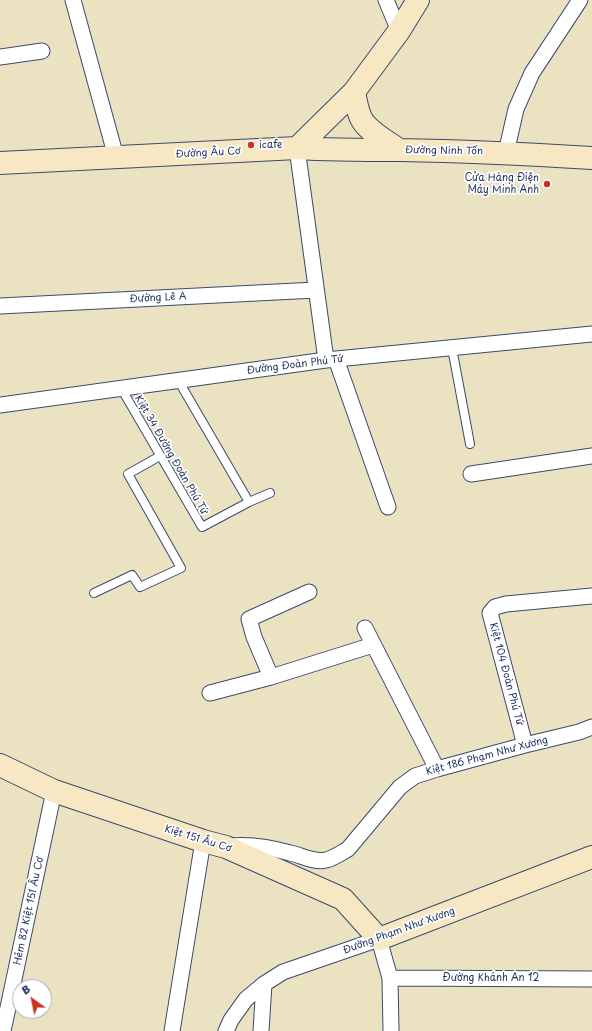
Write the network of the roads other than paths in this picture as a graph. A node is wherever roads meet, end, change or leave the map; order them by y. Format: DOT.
graph roads {
  1 [pos="73,0"];
  2 [pos="386,0"];
  3 [pos="418,0"];
  4 [pos="580,0"];
  5 [pos="399,31"];
  6 [pos="42,51"];
  7 [pos="0,57"];
  8 [pos="354,92"];
  9 [pos="296,148"];
  10 [pos="399,150"];
  11 [pos="506,153"];
  12 [pos="116,157"];
  13 [pos="592,158"];
  14 [pos="0,163"];
  15 [pos="316,290"];
  16 [pos="0,306"];
  17 [pos="592,334"];
  18 [pos="452,348"];
  19 [pos="331,360"];
  20 [pos="178,380"];
  21 [pos="121,388"];
  22 [pos="0,405"];
  23 [pos="470,444"];
  24 [pos="160,456"];
  25 [pos="592,456"];
  26 [pos="471,474"];
  27 [pos="270,493"];
  28 [pos="249,502"];
  29 [pos="388,507"];
  30 [pos="309,592"];
  31 [pos="94,593"];
  32 [pos="592,596"];
  33 [pos="365,628"];
  34 [pos="373,645"];
  35 [pos="272,677"];
  36 [pos="210,693"];
  37 [pos="592,727"];
  38 [pos="525,745"];
  39 [pos="0,765"];
  40 [pos="436,769"];
  41 [pos="54,791"];
  42 [pos="203,841"];
  43 [pos="226,847"];
  44 [pos="592,858"];
  45 [pos="379,939"];
  46 [pos="390,978"];
  47 [pos="592,979"];
  48 [pos="264,984"];
  49 [pos="3,1031"];
  50 [pos="172,1031"];
  51 [pos="226,1031"];
  52 [pos="261,1031"];
  53 [pos="391,1031"];
  1 -- 12 [label="street"];
  2 -- 5 [label="street"];
  3 -- 5 [label="street"];
  4 -- 11 [label="street"];
  5 -- 8 [label="street"];
  6 -- 7 [label="street"];
  8 -- 9 [label="street"];
  8 -- 10 [label="street"];
  9 -- 10 [label="street, Đường Ninh Tốn"];
  9 -- 12 [label="street, Đường Âu Cơ"];
  9 -- 15 [label="street"];
  10 -- 11 [label="street, Đường Ninh Tốn"];
  11 -- 13 [label="street, Đường Ninh Tốn"];
  12 -- 14 [label="street, Đường Âu Cơ"];
  15 -- 16 [label="street, Đường Lê A"];
  15 -- 19 [label="street"];
  17 -- 18 [label="street, Đường Đoàn Phú Tứ"];
  18 -- 19 [label="street, Đường Đoàn Phú Tứ"];
  18 -- 23 [label="lane"];
  19 -- 20 [label="street, Đường Đoàn Phú Tứ"];
  19 -- 29 [label="street"];
  20 -- 21 [label="street, Đường Đoàn Phú Tứ"];
  20 -- 28 [label="lane"];
  21 -- 22 [label="street, Đường Đoàn Phú Tứ"];
  21 -- 24 [label="lane, Kiệt 34 Đường Đoàn Phú Tứ"];
  24 -- 28 [label="lane, Kiệt 34 Đường Đoàn Phú Tứ"];
  24 -- 31 [label="lane"];
  25 -- 26 [label="street"];
  27 -- 28 [label="lane"];
  30 -- 35 [label="street"];
  32 -- 38 [label="street, Kiệt 104 Đoàn Phú Tứ"];
  33 -- 34 [label="street"];
  34 -- 35 [label="street"];
  34 -- 40 [label="street"];
  35 -- 36 [label="street"];
  37 -- 38 [label="street, Kiệt 186 Phạm Như Xương"];
  38 -- 40 [label="street, Kiệt 186 Phạm Như Xương"];
  39 -- 41 [label="street, Kiệt 151 Âu Cơ"];
  40 -- 43 [label="street, Kiệt 186 Phạm Như Xương"];
  41 -- 42 [label="street, Kiệt 151 Âu Cơ"];
  41 -- 49 [label="street, Hẻm 82 Kiệt 151 Âu Cơ"];
  42 -- 43 [label="street, Kiệt 151 Âu Cơ"];
  42 -- 50 [label="street"];
  43 -- 45 [label="street, Kiệt 151 Âu Cơ"];
  44 -- 45 [label="street, Đường Phạm Như Xương"];
  45 -- 46 [label="street"];
  45 -- 48 [label="street, Đường Phạm Như Xương"];
  46 -- 47 [label="street, Đường Khánh An 12"];
  46 -- 53 [label="street"];
  48 -- 51 [label="street, Đường Phạm Như Xương"];
  48 -- 52 [label="street"];
}
